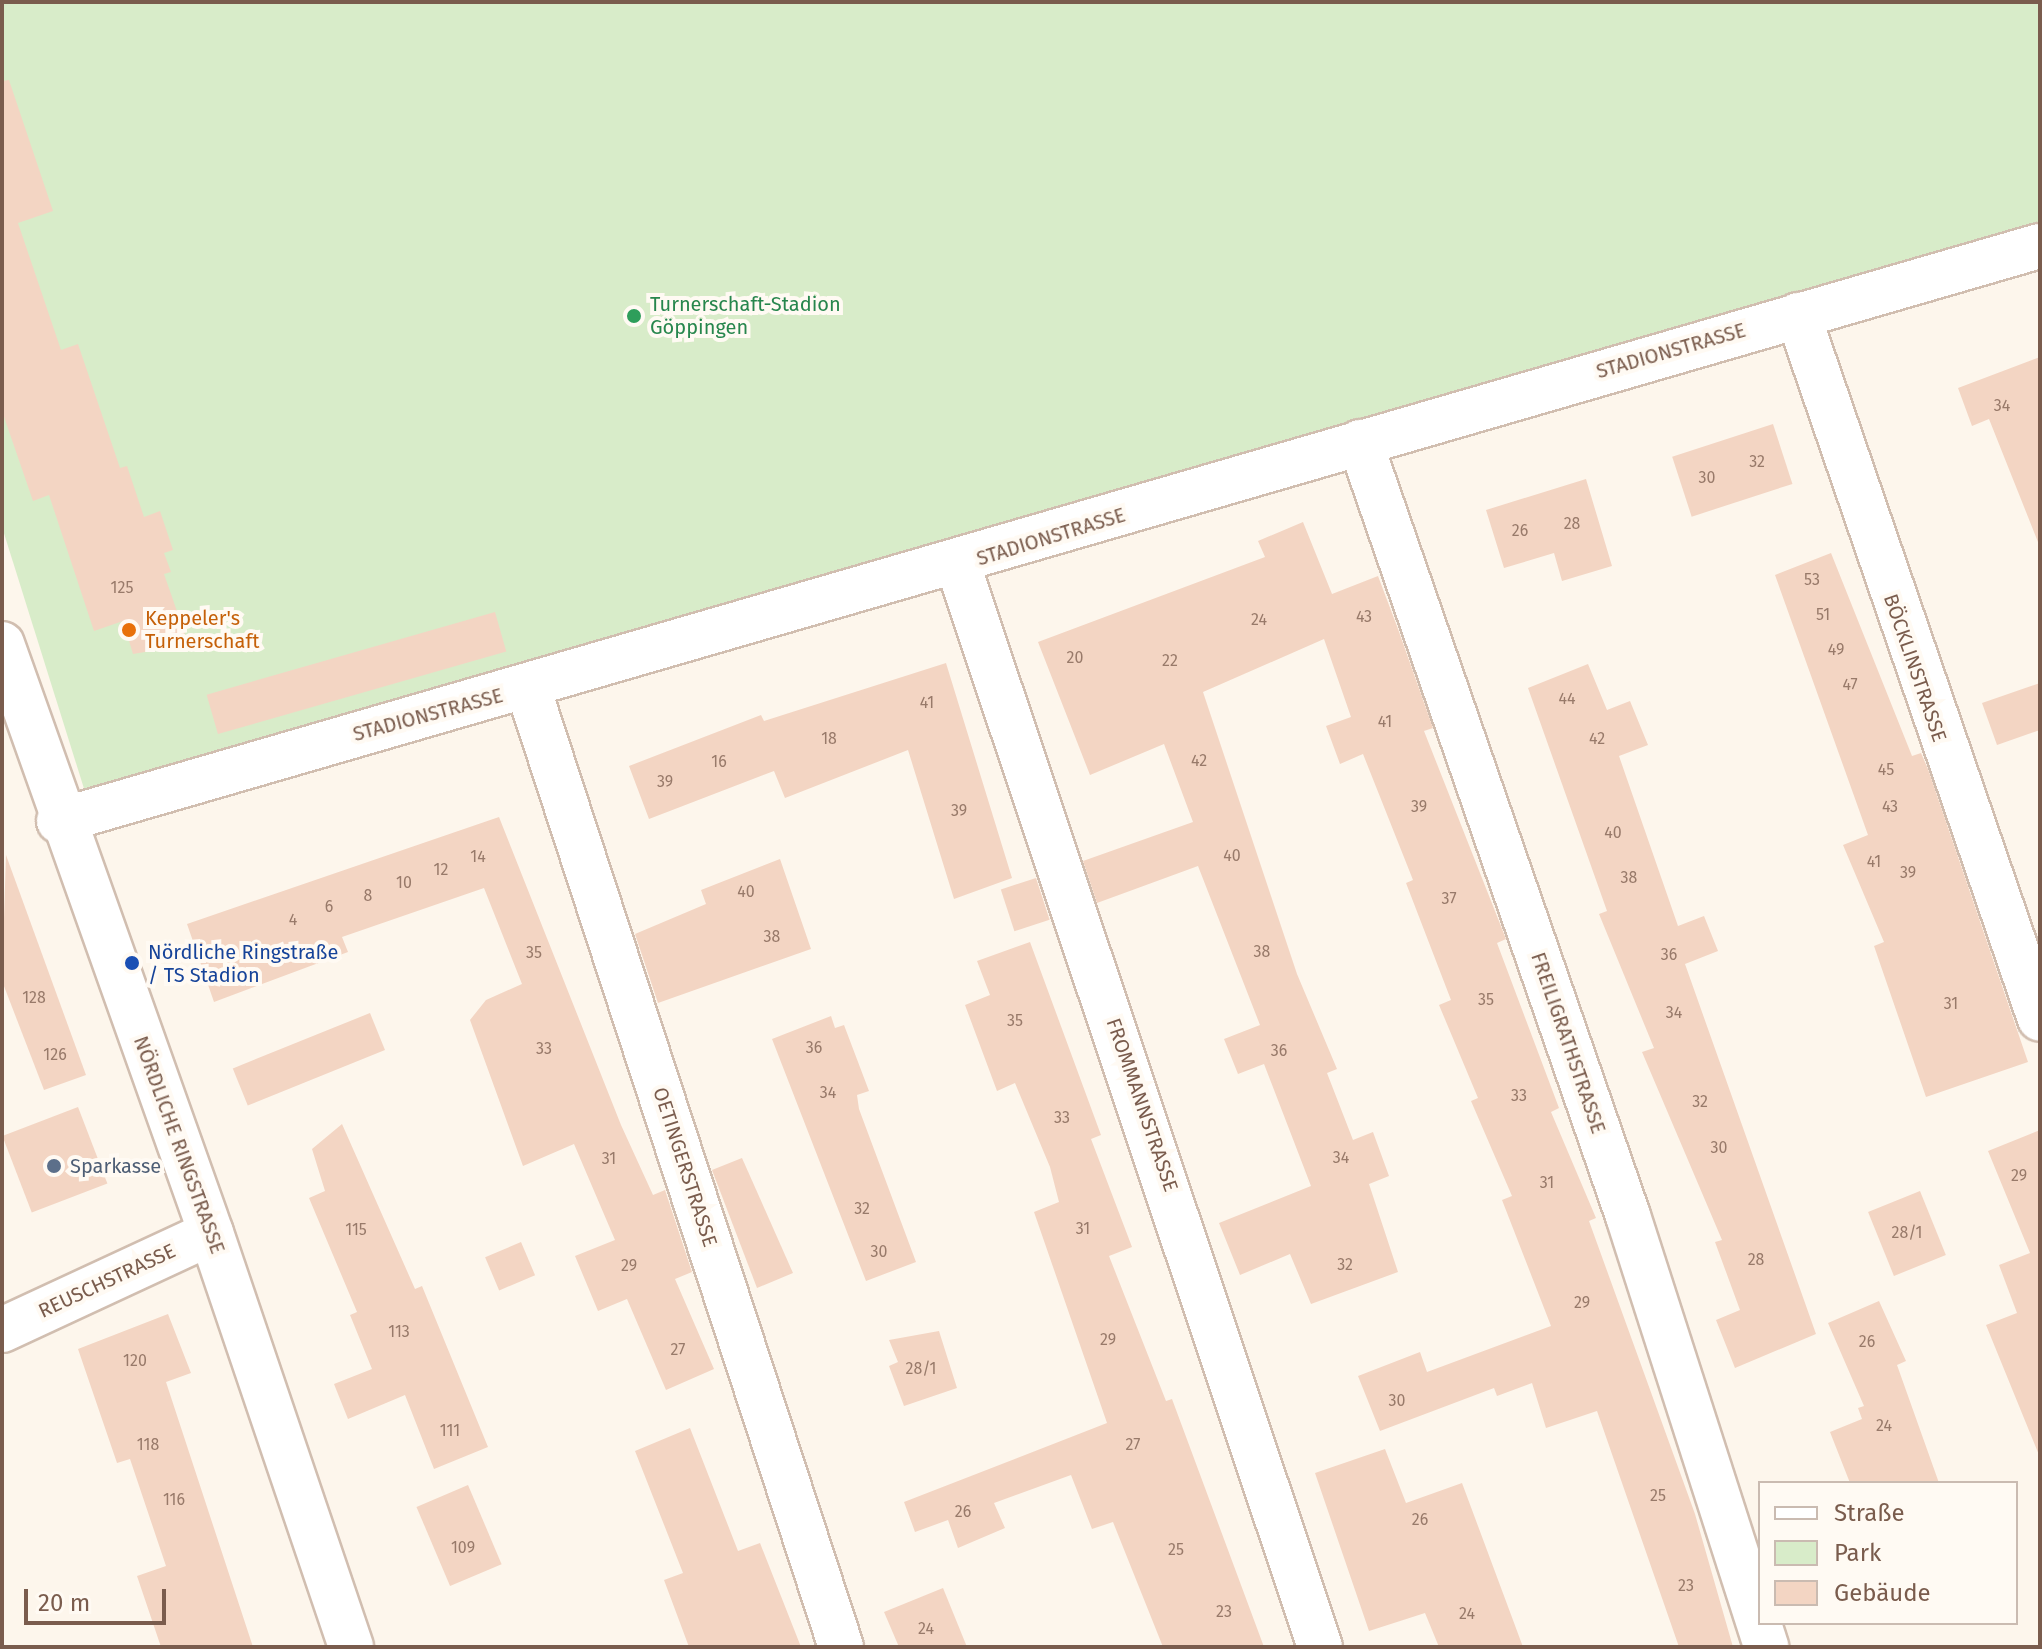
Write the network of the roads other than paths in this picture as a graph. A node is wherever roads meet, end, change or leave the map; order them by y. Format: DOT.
graph roads {
  1 [pos="2040,246"];
  2 [pos="1798,315"];
  3 [pos="1360,442"];
  4 [pos="958,565"];
  5 [pos="4,657"];
  6 [pos="528,688"];
  7 [pos="59,821"];
  8 [pos="2040,1019"];
  9 [pos="211,1233"];
  10 [pos="2,1330"];
  11 [pos="1758,1622"];
  12 [pos="1759,1625"];
  13 [pos="351,1647"];
  14 [pos="841,1647"];
  15 [pos="1320,1647"];
  16 [pos="1766,1647"];
  1 -- 2 [label="street, STADIONSTRASSE"];
  2 -- 3 [label="street, STADIONSTRASSE"];
  2 -- 8 [label="street, BÖCKLINSTRASSE"];
  3 -- 4 [label="street, STADIONSTRASSE"];
  3 -- 11 [label="street, FREILIGRATHSTRASSE"];
  4 -- 6 [label="street, STADIONSTRASSE"];
  4 -- 15 [label="street, FROMMANNSTRASSE"];
  5 -- 7 [label="street, NÖRDLICHE RINGSTRASSE"];
  6 -- 7 [label="street, STADIONSTRASSE"];
  6 -- 14 [label="street, OETINGERSTRASSE"];
  7 -- 9 [label="street, NÖRDLICHE RINGSTRASSE"];
  9 -- 10 [label="street, REUSCHSTRASSE"];
  9 -- 13 [label="street, NÖRDLICHE RINGSTRASSE"];
  12 -- 16 [label="street, FREILIGRATHSTRASSE"];
}
